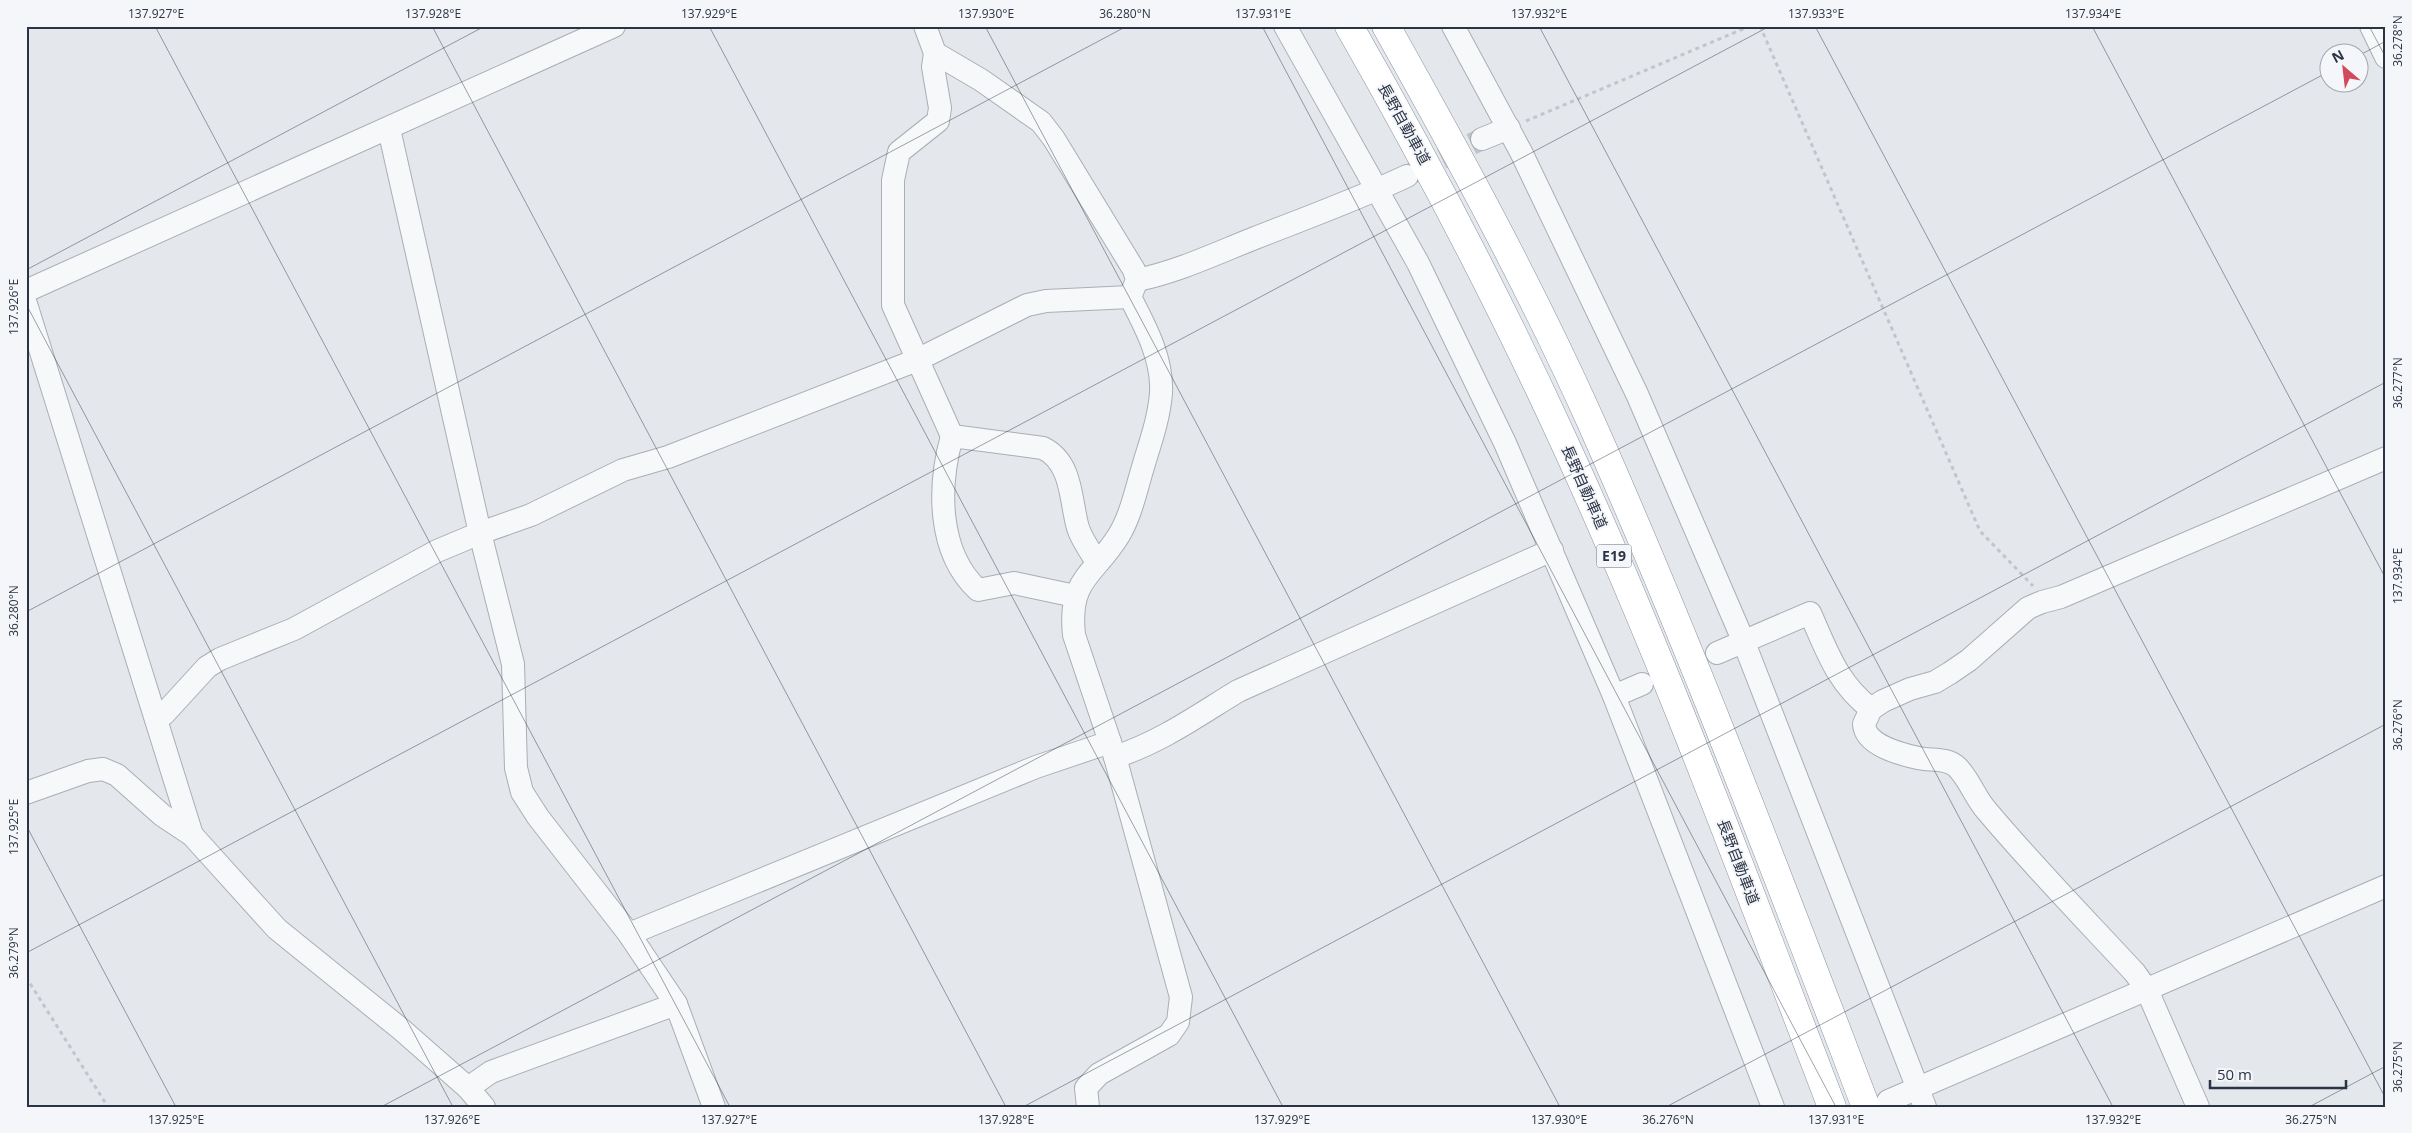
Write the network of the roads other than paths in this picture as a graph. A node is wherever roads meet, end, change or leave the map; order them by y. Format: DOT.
graph roads {
  1 [pos="614,26"];
  2 [pos="925,26"];
  3 [pos="1285,26"];
  4 [pos="1349,26"];
  5 [pos="1386,26"];
  6 [pos="1453,26"];
  7 [pos="2371,26"];
  8 [pos="936,53"];
  9 [pos="2386,57"];
  10 [pos="389,128"];
  11 [pos="1509,128"];
  12 [pos="1482,139"];
  13 [pos="1407,176"];
  14 [pos="1378,189"];
  15 [pos="1133,288"];
  16 [pos="26,292"];
  17 [pos="26,304"];
  18 [pos="917,360"];
  19 [pos="952,436"];
  20 [pos="2386,458"];
  21 [pos="480,533"];
  22 [pos="1552,550"];
  23 [pos="1097,562"];
  24 [pos="1075,596"];
  25 [pos="1743,640"];
  26 [pos="1716,653"];
  27 [pos="1642,684"];
  28 [pos="1614,696"];
  29 [pos="1871,709"];
  30 [pos="156,719"];
  31 [pos="1113,749"];
  32 [pos="26,793"];
  33 [pos="192,836"];
  34 [pos="2386,886"];
  35 [pos="629,934"];
  36 [pos="2147,990"];
  37 [pos="676,1004"];
  38 [pos="468,1088"];
  39 [pos="1922,1097"];
  40 [pos="1877,1104"];
  41 [pos="484,1107"];
  42 [pos="714,1107"];
  43 [pos="1088,1107"];
  44 [pos="1773,1107"];
  45 [pos="1832,1107"];
  46 [pos="2198,1107"];
  1 -- 10 [label="street"];
  2 -- 8 [label="street"];
  3 -- 14 [label="street"];
  4 -- 45 [label="highway, 長野自動車道 / E19"];
  5 -- 40 [label="highway, E19"];
  6 -- 11 [label="street"];
  7 -- 9 [label="street"];
  8 -- 15 [label="street"];
  8 -- 18 [label="street"];
  10 -- 16 [label="street"];
  10 -- 21 [label="street"];
  11 -- 12 [label="street"];
  11 -- 25 [label="street"];
  13 -- 14 [label="street"];
  14 -- 15 [label="street"];
  14 -- 22 [label="street"];
  15 -- 18 [label="street"];
  15 -- 23 [label="street"];
  17 -- 30 [label="street"];
  18 -- 19 [label="street"];
  18 -- 21 [label="street"];
  19 -- 23 [label="street"];
  19 -- 24 [label="street"];
  20 -- 29 [label="street"];
  21 -- 30 [label="street"];
  21 -- 35 [label="street"];
  22 -- 28 [label="street"];
  22 -- 31 [label="street"];
  23 -- 24 [label="street"];
  24 -- 31 [label="street"];
  25 -- 26 [label="street"];
  25 -- 29 [label="street"];
  25 -- 39 [label="street"];
  27 -- 28 [label="street"];
  28 -- 44 [label="street"];
  29 -- 36 [label="street"];
  30 -- 33 [label="street"];
  31 -- 35 [label="street"];
  31 -- 43 [label="street"];
  32 -- 33 [label="street"];
  33 -- 38 [label="street"];
  34 -- 36 [label="street"];
  35 -- 37 [label="street"];
  36 -- 39 [label="street"];
  36 -- 46 [label="street"];
  37 -- 38 [label="street"];
  37 -- 42 [label="street"];
  38 -- 41 [label="street"];
  39 -- 40 [label="street"];
}
